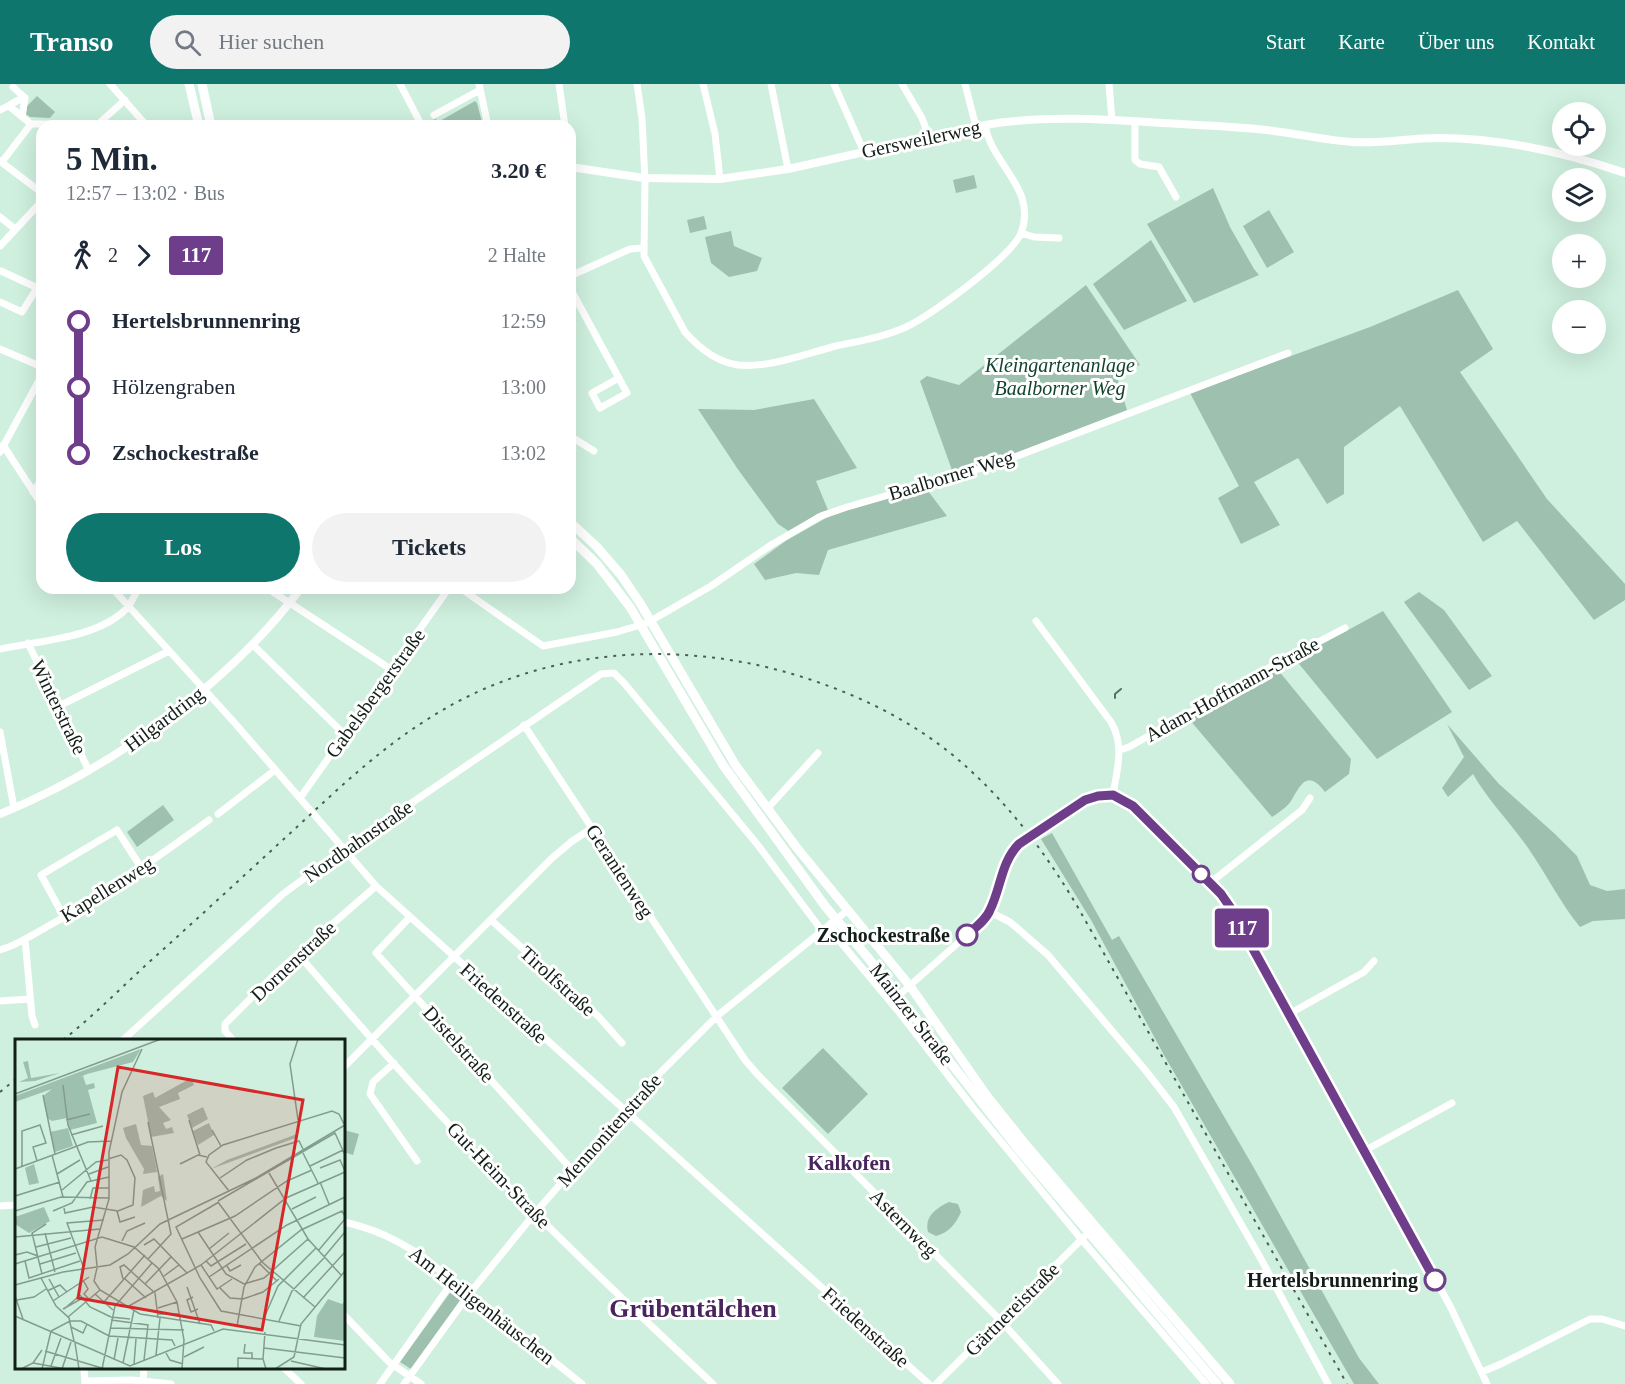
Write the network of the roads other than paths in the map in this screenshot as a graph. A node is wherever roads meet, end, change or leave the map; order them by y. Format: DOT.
graph roads {
  1 [pos="110,84"];
  2 [pos="189,84"];
  3 [pos="202,84"];
  4 [pos="400,84"];
  5 [pos="559,84"];
  6 [pos="637,84"];
  7 [pos="703,84"];
  8 [pos="771,84"];
  9 [pos="834,84"];
  10 [pos="902,84"];
  11 [pos="965,84"];
  12 [pos="1109,84"];
  13 [pos="13,87"];
  14 [pos="479,87"];
  15 [pos="25,98"];
  16 [pos="125,100"];
  17 [pos="9,106"];
  18 [pos="0,110"];
  19 [pos="434,115"];
  20 [pos="22,117"];
  21 [pos="103,120"];
  22 [pos="142,120"];
  23 [pos="198,120"];
  24 [pos="210,120"];
  25 [pos="419,120"];
  26 [pos="487,120"];
  27 [pos="564,120"];
  28 [pos="1112,120"];
  29 [pos="1136,122"];
  30 [pos="31,124"];
  31 [pos="36,124"];
  32 [pos="980,126"];
  33 [pos="929,137"];
  34 [pos="864,152"];
  35 [pos="1,162"];
  36 [pos="576,168"];
  37 [pos="788,169"];
  38 [pos="1625,173"];
  39 [pos="644,178"];
  40 [pos="720,179"];
  41 [pos="36,188"];
  42 [pos="1176,197"];
  43 [pos="36,207"];
  44 [pos="0,217"];
  45 [pos="15,229"];
  46 [pos="1021,233"];
  47 [pos="1059,238"];
  48 [pos="0,246"];
  49 [pos="643,248"];
  50 [pos="1,272"];
  51 [pos="576,273"];
  52 [pos="36,287"];
  53 [pos="36,294"];
  54 [pos="576,299"];
  55 [pos="0,302"];
  56 [pos="0,349"];
  57 [pos="1288,353"];
  58 [pos="36,364"];
  59 [pos="619,378"];
  60 [pos="36,386"];
  61 [pos="576,440"];
  62 [pos="2,449"];
  63 [pos="594,451"];
  64 [pos="36,488"];
  65 [pos="33,492"];
  66 [pos="36,496"];
  67 [pos="576,528"];
  68 [pos="576,544"];
  69 [pos="117,594"];
  70 [pos="135,594"];
  71 [pos="277,594"];
  72 [pos="296,594"];
  73 [pos="445,594"];
  74 [pos="469,594"];
  75 [pos="290,602"];
  76 [pos="128,606"];
  77 [pos="1036,621"];
  78 [pos="1344,628"];
  79 [pos="28,644"];
  80 [pos="253,645"];
  81 [pos="0,649"];
  82 [pos="169,651"];
  83 [pos="392,670"];
  84 [pos="204,690"];
  85 [pos="59,706"];
  86 [pos="524,725"];
  87 [pos="0,732"];
  88 [pos="345,735"];
  89 [pos="1120,750"];
  90 [pos="818,753"];
  91 [pos="275,770"];
  92 [pos="89,771"];
  93 [pos="1113,795"];
  94 [pos="300,798"];
  95 [pos="1310,798"];
  96 [pos="14,808"];
  97 [pos="767,809"];
  98 [pos="0,814"];
  99 [pos="218,814"];
  100 [pos="209,820"];
  101 [pos="592,828"];
  102 [pos="344,849"];
  103 [pos="142,869"];
  104 [pos="1210,883"];
  105 [pos="376,886"];
  106 [pos="848,910"];
  107 [pos="990,912"];
  108 [pos="64,917"];
  109 [pos="409,918"];
  110 [pos="491,920"];
  111 [pos="833,922"];
  112 [pos="821,931"];
  113 [pos="25,939"];
  114 [pos="0,950"];
  115 [pos="298,954"];
  116 [pos="453,957"];
  117 [pos="1374,961"];
  118 [pos="910,987"];
  119 [pos="415,995"];
  120 [pos="898,996"];
  121 [pos="30,999"];
  122 [pos="0,1001"];
  123 [pos="1289,1014"];
  124 [pos="717,1016"];
  125 [pos="35,1025"];
  126 [pos="125,1039"];
  127 [pos="231,1039"];
  128 [pos="371,1039"];
  129 [pos="622,1043"];
  130 [pos="394,1063"];
  131 [pos="345,1066"];
  132 [pos="1452,1103"];
  133 [pos="625,1111"];
  134 [pos="1364,1151"];
  135 [pos="417,1161"];
  136 [pos="573,1171"];
  137 [pos="15,1205"];
  138 [pos="0,1206"];
  139 [pos="535,1213"];
  140 [pos="345,1222"];
  141 [pos="1085,1237"];
  142 [pos="453,1281"];
  143 [pos="469,1294"];
  144 [pos="345,1316"];
  145 [pos="1000,1320"];
  146 [pos="1625,1326"];
  147 [pos="393,1365"];
  148 [pos="144,1369"];
  149 [pos="285,1369"];
  150 [pos="1482,1372"];
  151 [pos="409,1376"];
  152 [pos="143,1381"];
  153 [pos="85,1382"];
  154 [pos="171,1384"];
  155 [pos="301,1384"];
  156 [pos="380,1384"];
  157 [pos="404,1384"];
  158 [pos="421,1384"];
  159 [pos="582,1384"];
  160 [pos="713,1384"];
  161 [pos="929,1384"];
  162 [pos="936,1384"];
  163 [pos="1058,1384"];
  164 [pos="1206,1384"];
  165 [pos="1217,1384"];
  166 [pos="1230,1384"];
  167 [pos="1328,1384"];
  168 [pos="1487,1384"];
  1 -- 16 [label="street"];
  2 -- 23 [label="main road"];
  3 -- 24 [label="main road"];
  4 -- 25 [label="street"];
  5 -- 27 [label="street"];
  6 -- 39 [label="street"];
  7 -- 40 [label="street"];
  8 -- 37 [label="street"];
  9 -- 34 [label="street"];
  10 -- 33 [label="street"];
  11 -- 32 [label="street"];
  12 -- 28 [label="street"];
  13 -- 15 [label="street"];
  14 -- 19 [label="street"];
  14 -- 26 [label="street"];
  15 -- 17 [label="street"];
  15 -- 20 [label="street"];
  16 -- 21 [label="street"];
  16 -- 22 [label="street"];
  17 -- 18 [label="street"];
  17 -- 20 [label="street"];
  20 -- 30 [label="street"];
  28 -- 29 [label="street, Gersweilerweg"];
  28 -- 32 [label="street, Gersweilerweg"];
  29 -- 38 [label="street, Gersweilerweg"];
  29 -- 42 [label="street"];
  30 -- 31 [label="street"];
  30 -- 35 [label="street"];
  32 -- 33 [label="street, Gersweilerweg"];
  32 -- 46 [label="street"];
  33 -- 34 [label="street, Gersweilerweg"];
  34 -- 37 [label="street, Gersweilerweg"];
  35 -- 41 [label="street"];
  36 -- 39 [label="street, Gersweilerweg"];
  37 -- 40 [label="street, Gersweilerweg"];
  39 -- 40 [label="street, Gersweilerweg"];
  39 -- 49 [label="street"];
  43 -- 45 [label="street"];
  44 -- 45 [label="street"];
  45 -- 48 [label="street"];
  46 -- 47 [label="street"];
  46 -- 49 [label="street"];
  49 -- 51 [label="street"];
  50 -- 52 [label="street"];
  53 -- 55 [label="street"];
  54 -- 59 [label="street"];
  56 -- 58 [label="street"];
  57 -- 74 [label="street, Baalborner Weg"];
  59 -- 59 [label="street"];
  60 -- 62 [label="street"];
  61 -- 63 [label="street"];
  62 -- 65 [label="street"];
  64 -- 65 [label="street"];
  65 -- 66 [label="street"];
  67 -- 97 [label="main road, Mainzer Straße"];
  68 -- 111 [label="main road, Mainzer Straße"];
  69 -- 76 [label="street, Friedenstraße"];
  70 -- 76 [label="street"];
  71 -- 75 [label="street"];
  72 -- 75 [label="street, Hilgardring"];
  73 -- 83 [label="street, Gabelsbergerstraße"];
  75 -- 80 [label="street, Hilgardring"];
  75 -- 83 [label="street"];
  76 -- 79 [label="street"];
  76 -- 82 [label="street, Friedenstraße"];
  77 -- 89 [label="street, Adam-Hoffmann-Straße"];
  78 -- 89 [label="street, Adam-Hoffmann-Straße"];
  79 -- 81 [label="street"];
  79 -- 85 [label="street, Winterstraße"];
  80 -- 84 [label="street, Hilgardring"];
  80 -- 88 [label="street"];
  82 -- 84 [label="street, Friedenstraße"];
  82 -- 85 [label="street"];
  83 -- 88 [label="street, Gabelsbergerstraße"];
  84 -- 91 [label="street, Friedenstraße"];
  84 -- 92 [label="street, Hilgardring"];
  85 -- 92 [label="street, Winterstraße"];
  86 -- 101 [label="street, Geranienweg"];
  86 -- 102 [label="street, Nordbahnstraße"];
  86 -- 112 [label="street, Nordbahnstraße"];
  87 -- 96 [label="street"];
  88 -- 94 [label="street, Gabelsbergerstraße"];
  89 -- 93 [label="street, Adam-Hoffmann-Straße"];
  90 -- 97 [label="street"];
  91 -- 94 [label="street, Friedenstraße"];
  91 -- 99 [label="street"];
  92 -- 96 [label="street, Hilgardring"];
  93 -- 104 [label="street"];
  93 -- 107 [label="street"];
  94 -- 102 [label="street, Friedenstraße"];
  95 -- 104 [label="street"];
  96 -- 98 [label="street, Hilgardring"];
  97 -- 106 [label="main road, Mainzer Straße"];
  100 -- 103 [label="street, Kapellenweg"];
  101 -- 110 [label="street"];
  101 -- 124 [label="street, Geranienweg"];
  102 -- 105 [label="street, Friedenstraße"];
  102 -- 126 [label="street, Nordbahnstraße"];
  103 -- 108 [label="street, Kapellenweg"];
  103 -- 108 [label="street"];
  104 -- 123 [label="street"];
  105 -- 109 [label="street, Friedenstraße"];
  105 -- 115 [label="street, Dornenstraße"];
  106 -- 111 [label="street, Mennonitenstraße"];
  106 -- 118 [label="main road, Mainzer Straße"];
  107 -- 118 [label="street"];
  107 -- 167 [label="street"];
  108 -- 113 [label="street, Kapellenweg"];
  109 -- 116 [label="street, Friedenstraße"];
  109 -- 119 [label="street, Distelstraße"];
  110 -- 116 [label="street"];
  110 -- 129 [label="street, Tirolfstraße"];
  111 -- 112 [label="street, Mennonitenstraße"];
  111 -- 120 [label="main road, Mainzer Straße"];
  111 -- 141 [label="street, Mainzer Straße"];
  112 -- 124 [label="street, Mennonitenstraße"];
  113 -- 114 [label="street, Kapellenweg"];
  113 -- 121 [label="street"];
  115 -- 127 [label="street, Dornenstraße"];
  115 -- 128 [label="street, Gut-Heim-Straße"];
  116 -- 119 [label="street"];
  116 -- 133 [label="street, Friedenstraße"];
  117 -- 123 [label="street"];
  118 -- 120 [label="street"];
  118 -- 166 [label="main road, Mainzer Straße"];
  119 -- 128 [label="street"];
  119 -- 136 [label="street, Distelstraße"];
  120 -- 141 [label="main road, Mainzer Straße"];
  121 -- 122 [label="street"];
  121 -- 125 [label="street"];
  123 -- 134 [label="street"];
  124 -- 133 [label="street, Mennonitenstraße"];
  124 -- 145 [label="street, Asternweg"];
  128 -- 130 [label="street, Gut-Heim-Straße"];
  128 -- 131 [label="street"];
  130 -- 135 [label="street"];
  130 -- 139 [label="street, Gut-Heim-Straße"];
  132 -- 134 [label="street"];
  133 -- 136 [label="street, Mennonitenstraße"];
  133 -- 161 [label="street, Friedenstraße"];
  134 -- 150 [label="street"];
  136 -- 139 [label="street, Mennonitenstraße"];
  137 -- 138 [label="street"];
  139 -- 143 [label="street, Mennonitenstraße"];
  139 -- 160 [label="street, Gut-Heim-Straße"];
  140 -- 142 [label="street, Am Heiligenhäuschen"];
  141 -- 145 [label="street, Gärtnereistraße"];
  141 -- 164 [label="street, Mainzer Straße"];
  141 -- 165 [label="main road, Mainzer Straße"];
  142 -- 143 [label="street, Am Heiligenhäuschen"];
  142 -- 147 [label="street"];
  143 -- 151 [label="street, Mennonitenstraße"];
  143 -- 159 [label="street, Am Heiligenhäuschen"];
  144 -- 147 [label="street"];
  145 -- 162 [label="street, Gärtnereistraße"];
  145 -- 163 [label="street, Asternweg"];
  146 -- 150 [label="street"];
  147 -- 151 [label="street"];
  147 -- 156 [label="street"];
  148 -- 152 [label="street"];
  149 -- 155 [label="street"];
  150 -- 168 [label="street"];
  151 -- 157 [label="street, Mennonitenstraße"];
  151 -- 158 [label="street"];
  152 -- 153 [label="street"];
  152 -- 154 [label="street"];
}
